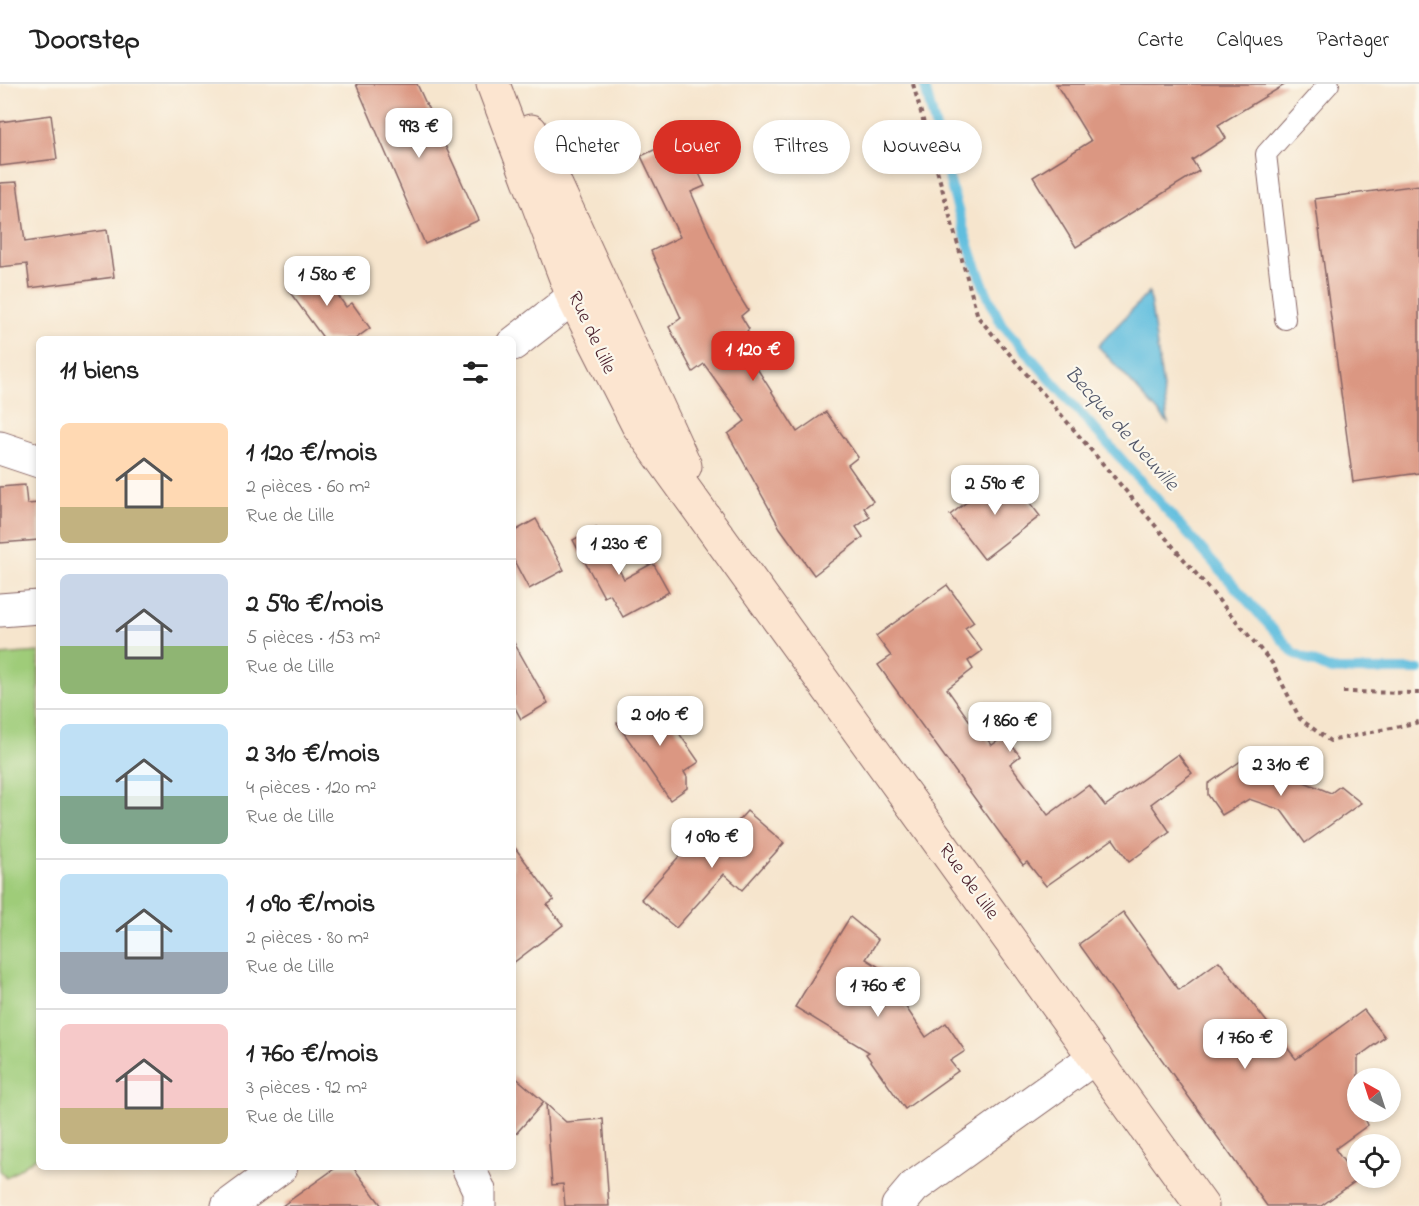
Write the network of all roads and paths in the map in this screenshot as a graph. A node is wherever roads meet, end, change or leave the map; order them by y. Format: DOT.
graph roads {
  1 [pos="493,84"];
  2 [pos="509,84"];
  3 [pos="913,84"];
  4 [pos="1329,84"];
  5 [pos="586,288"];
  6 [pos="1285,319"];
  7 [pos="516,342"];
  8 [pos="0,448"];
  9 [pos="36,459"];
  10 [pos="36,607"];
  11 [pos="0,610"];
  12 [pos="1343,692"];
  13 [pos="1419,693"];
  14 [pos="1419,722"];
  15 [pos="1095,1057"];
  16 [pos="277,1170"];
  17 [pos="469,1170"];
  18 [pos="228,1206"];
  19 [pos="479,1206"];
  20 [pos="898,1206"];
  21 [pos="1202,1206"];
  1 -- 5 [label="main road, Rue de Lille"];
  2 -- 5 [label="main road, Rue de Lille"];
  3 -- 14 [label="path"];
  4 -- 6 [label="lane"];
  5 -- 7 [label="street"];
  5 -- 15 [label="main road, Rue de Lille"];
  8 -- 9 [label="street"];
  10 -- 11 [label="street"];
  12 -- 13 [label="path"];
  15 -- 20 [label="street"];
  15 -- 21 [label="main road, Rue de Lille"];
  16 -- 18 [label="street"];
  17 -- 19 [label="street"];
}
